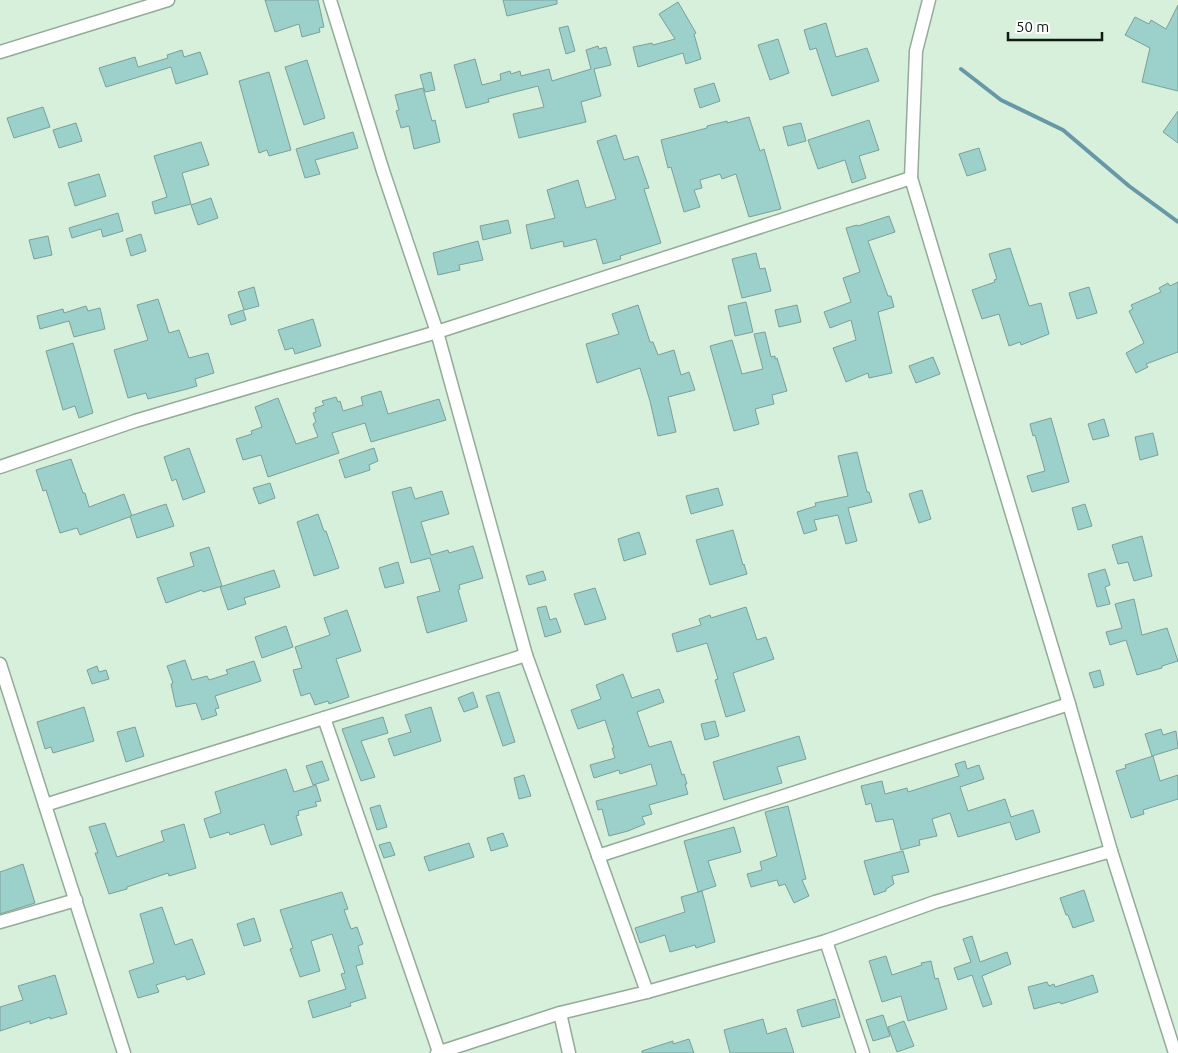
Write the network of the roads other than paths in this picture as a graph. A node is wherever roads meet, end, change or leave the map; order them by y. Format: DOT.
graph roads {
  1 [pos="168,0"];
  2 [pos="330,0"];
  3 [pos="929,0"];
  4 [pos="0,52"];
  5 [pos="911,178"];
  6 [pos="437,332"];
  7 [pos="0,467"];
  8 [pos="526,654"];
  9 [pos="0,664"];
  10 [pos="1069,704"];
  11 [pos="324,718"];
  12 [pos="45,804"];
  13 [pos="1111,852"];
  14 [pos="598,856"];
  15 [pos="76,900"];
  16 [pos="0,922"];
  17 [pos="826,941"];
  18 [pos="647,992"];
  19 [pos="560,1013"];
  20 [pos="124,1053"];
  21 [pos="438,1053"];
  22 [pos="569,1053"];
  23 [pos="863,1053"];
  24 [pos="1175,1053"];
  1 -- 4 [label="street"];
  2 -- 6 [label="street"];
  3 -- 5 [label="street"];
  5 -- 6 [label="street"];
  5 -- 10 [label="street"];
  6 -- 7 [label="street"];
  6 -- 8 [label="street"];
  8 -- 11 [label="street"];
  8 -- 14 [label="street"];
  9 -- 12 [label="street"];
  10 -- 13 [label="street"];
  10 -- 14 [label="street"];
  11 -- 12 [label="street"];
  11 -- 21 [label="street"];
  12 -- 15 [label="street"];
  13 -- 17 [label="street"];
  13 -- 24 [label="street"];
  14 -- 18 [label="street"];
  15 -- 16 [label="street"];
  15 -- 20 [label="street"];
  17 -- 18 [label="street"];
  17 -- 23 [label="street"];
  18 -- 19 [label="street"];
  19 -- 21 [label="street"];
  19 -- 22 [label="street"];
}
